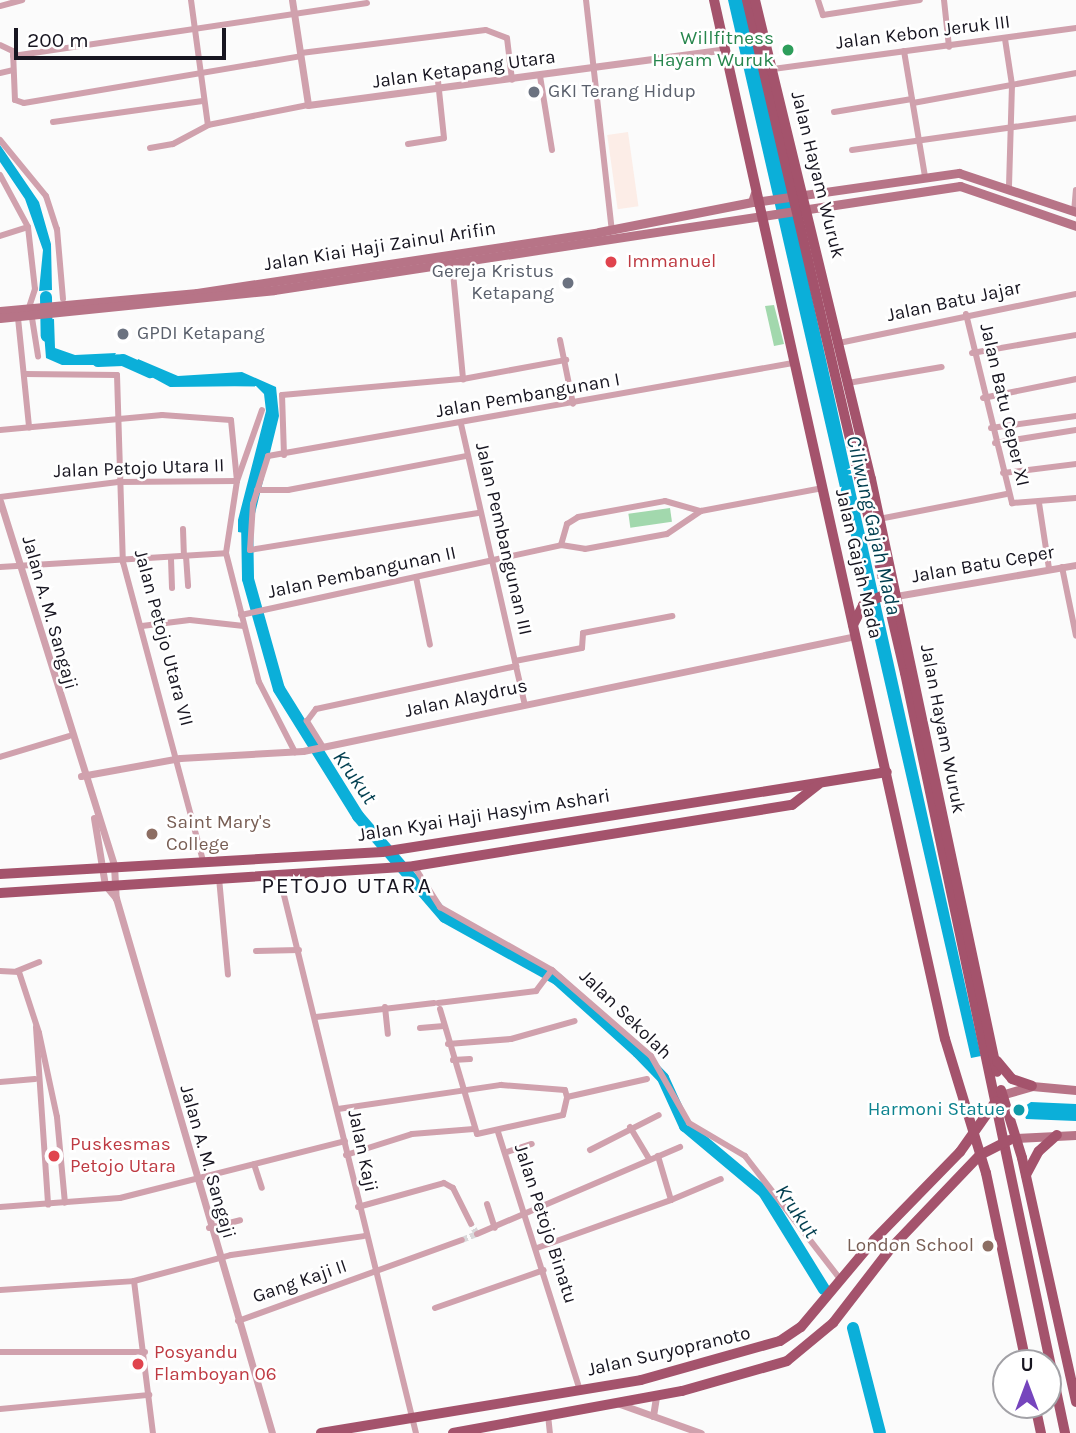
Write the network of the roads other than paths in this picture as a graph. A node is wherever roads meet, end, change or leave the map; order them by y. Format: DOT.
graph roads {
  1 [pos="22,0"];
  2 [pos="191,0"];
  3 [pos="292,0"];
  4 [pos="586,0"];
  5 [pos="713,0"];
  6 [pos="747,0"];
  7 [pos="755,0"];
  8 [pos="818,0"];
  9 [pos="920,0"];
  10 [pos="944,0"];
  11 [pos="367,3"];
  12 [pos="0,6"];
  13 [pos="294,16"];
  14 [pos="1076,28"];
  15 [pos="194,30"];
  16 [pos="1005,39"];
  17 [pos="0,45"];
  18 [pos="949,47"];
  19 [pos="725,49"];
  20 [pos="904,51"];
  21 [pos="301,54"];
  22 [pos="13,56"];
  23 [pos="593,67"];
  24 [pos="773,69"];
  25 [pos="13,70"];
  26 [pos="437,71"];
  27 [pos="0,73"];
  28 [pos="1076,73"];
  29 [pos="200,76"];
  30 [pos="540,76"];
  31 [pos="512,80"];
  32 [pos="1012,85"];
  33 [pos="439,91"];
  34 [pos="203,100"];
  35 [pos="913,101"];
  36 [pos="308,105"];
  37 [pos="834,113"];
  38 [pos="1076,118"];
  39 [pos="52,121"];
  40 [pos="208,125"];
  41 [pos="1012,129"];
  42 [pos="0,140"];
  43 [pos="920,142"];
  44 [pos="408,144"];
  45 [pos="150,148"];
  46 [pos="552,150"];
  47 [pos="852,150"];
  48 [pos="0,176"];
  49 [pos="925,177"];
  50 [pos="900,180"];
  51 [pos="1009,187"];
  52 [pos="1076,190"];
  53 [pos="902,193"];
  54 [pos="796,194"];
  55 [pos="755,199"];
  56 [pos="799,207"];
  57 [pos="1072,211"];
  58 [pos="760,214"];
  59 [pos="709,217"];
  60 [pos="1063,221"];
  61 [pos="1076,226"];
  62 [pos="28,227"];
  63 [pos="612,230"];
  64 [pos="0,236"];
  65 [pos="511,249"];
  66 [pos="452,262"];
  67 [pos="363,272"];
  68 [pos="1076,294"];
  69 [pos="62,308"];
  70 [pos="0,312"];
  71 [pos="33,314"];
  72 [pos="966,314"];
  73 [pos="0,318"];
  74 [pos="18,318"];
  75 [pos="1076,335"];
  76 [pos="560,340"];
  77 [pos="839,343"];
  78 [pos="972,353"];
  79 [pos="38,357"];
  80 [pos="566,360"];
  81 [pos="793,363"];
  82 [pos="942,367"];
  83 [pos="24,374"];
  84 [pos="463,379"];
  85 [pos="1076,379"];
  86 [pos="848,383"];
  87 [pos="983,398"];
  88 [pos="573,404"];
  89 [pos="262,410"];
  90 [pos="1076,416"];
  91 [pos="116,419"];
  92 [pos="461,424"];
  93 [pos="29,427"];
  94 [pos="991,428"];
  95 [pos="0,430"];
  96 [pos="1076,430"];
  97 [pos="995,443"];
  98 [pos="284,455"];
  99 [pos="467,456"];
  100 [pos="1076,464"];
  101 [pos="1003,473"];
  102 [pos="237,481"];
  103 [pos="118,482"];
  104 [pos="823,488"];
  105 [pos="257,490"];
  106 [pos="1007,494"];
  107 [pos="1076,498"];
  108 [pos="0,500"];
  109 [pos="1039,503"];
  110 [pos="701,512"];
  111 [pos="478,513"];
  112 [pos="879,519"];
  113 [pos="183,529"];
  114 [pos="561,545"];
  115 [pos="226,553"];
  116 [pos="185,556"];
  117 [pos="170,559"];
  118 [pos="123,562"];
  119 [pos="489,562"];
  120 [pos="1076,565"];
  121 [pos="0,567"];
  122 [pos="19,567"];
  123 [pos="1062,567"];
  124 [pos="1049,568"];
  125 [pos="416,577"];
  126 [pos="188,586"];
  127 [pos="172,588"];
  128 [pos="887,597"];
  129 [pos="244,614"];
  130 [pos="672,616"];
  131 [pos="142,626"];
  132 [pos="244,626"];
  133 [pos="854,631"];
  134 [pos="1076,636"];
  135 [pos="430,645"];
  136 [pos="516,663"];
  137 [pos="524,702"];
  138 [pos="69,736"];
  139 [pos="321,748"];
  140 [pos="299,752"];
  141 [pos="0,757"];
  142 [pos="180,758"];
  143 [pos="887,772"];
  144 [pos="81,776"];
  145 [pos="822,782"];
  146 [pos="93,814"];
  147 [pos="203,861"];
  148 [pos="114,865"];
  149 [pos="102,866"];
  150 [pos="409,867"];
  151 [pos="0,874"];
  152 [pos="279,875"];
  153 [pos="219,878"];
  154 [pos="117,884"];
  155 [pos="105,885"];
  156 [pos="0,893"];
  157 [pos="116,898"];
  158 [pos="299,950"];
  159 [pos="256,951"];
  160 [pos="39,962"];
  161 [pos="0,971"];
  162 [pos="17,971"];
  163 [pos="551,972"];
  164 [pos="228,975"];
  165 [pos="437,1005"];
  166 [pos="385,1007"];
  167 [pos="316,1017"];
  168 [pos="575,1021"];
  169 [pos="444,1026"];
  170 [pos="36,1027"];
  171 [pos="420,1028"];
  172 [pos="388,1034"];
  173 [pos="448,1044"];
  174 [pos="993,1055"];
  175 [pos="470,1059"];
  176 [pos="453,1060"];
  177 [pos="35,1079"];
  178 [pos="647,1079"];
  179 [pos="0,1082"];
  180 [pos="1032,1086"];
  181 [pos="462,1090"];
  182 [pos="1076,1090"];
  183 [pos="567,1097"];
  184 [pos="998,1098"];
  185 [pos="338,1109"];
  186 [pos="659,1115"];
  187 [pos="630,1128"];
  188 [pos="474,1129"];
  189 [pos="498,1132"];
  190 [pos="972,1135"];
  191 [pos="1057,1135"];
  192 [pos="1076,1135"];
  193 [pos="1011,1139"];
  194 [pos="345,1140"];
  195 [pos="532,1144"];
  196 [pos="680,1147"];
  197 [pos="590,1150"];
  198 [pos="507,1152"];
  199 [pos="980,1155"];
  200 [pos="346,1156"];
  201 [pos="658,1156"];
  202 [pos="649,1159"];
  203 [pos="254,1164"];
  204 [pos="971,1167"];
  205 [pos="986,1173"];
  206 [pos="1026,1175"];
  207 [pos="195,1179"];
  208 [pos="721,1179"];
  209 [pos="262,1188"];
  210 [pos="671,1200"];
  211 [pos="65,1203"];
  212 [pos="487,1204"];
  213 [pos="48,1205"];
  214 [pos="358,1207"];
  215 [pos="0,1208"];
  216 [pos="527,1215"];
  217 [pos="240,1220"];
  218 [pos="471,1224"];
  219 [pos="209,1228"];
  220 [pos="495,1228"];
  221 [pos="477,1234"];
  222 [pos="365,1237"];
  223 [pos="462,1240"];
  224 [pos="537,1248"];
  225 [pos="218,1258"];
  226 [pos="544,1270"];
  227 [pos="373,1274"];
  228 [pos="134,1281"];
  229 [pos="838,1283"];
  230 [pos="0,1290"];
  231 [pos="435,1308"];
  232 [pos="238,1321"];
  233 [pos="1023,1349"];
  234 [pos="0,1352"];
  235 [pos="145,1352"];
  236 [pos="580,1391"];
  237 [pos="149,1395"];
  238 [pos="656,1396"];
  239 [pos="1076,1402"];
  240 [pos="617,1403"];
  241 [pos="0,1409"];
  242 [pos="548,1415"];
  243 [pos="653,1416"];
  244 [pos="413,1419"];
  245 [pos="505,1429"];
  246 [pos="153,1433"];
  247 [pos="272,1433"];
  248 [pos="321,1433"];
  249 [pos="416,1433"];
  250 [pos="453,1433"];
  251 [pos="551,1433"];
  252 [pos="701,1433"];
  253 [pos="1065,1433"];
  1 -- 12 [label="street"];
  2 -- 15 [label="street"];
  3 -- 13 [label="street"];
  4 -- 23 [label="street"];
  5 -- 19 [label="main road, Jalan Gajah Mada"];
  6 -- 54 [label="main road, Jalan Hayam Wuruk"];
  7 -- 24 [label="main road, Jalan Hayam Wuruk"];
  8 -- 9 [label="street"];
  10 -- 18 [label="street"];
  11 -- 13 [label="street"];
  13 -- 15 [label="street"];
  13 -- 21 [label="street"];
  14 -- 16 [label="street, Jalan Kebon Jeruk III"];
  15 -- 22 [label="street"];
  15 -- 29 [label="street"];
  16 -- 18 [label="street, Jalan Kebon Jeruk III"];
  16 -- 32 [label="street"];
  17 -- 22 [label="street"];
  18 -- 20 [label="street, Jalan Kebon Jeruk III"];
  19 -- 23 [label="street, Jalan Ketapang Utara"];
  19 -- 55 [label="main road, Jalan Gajah Mada"];
  20 -- 24 [label="street, Jalan Kebon Jeruk III"];
  20 -- 35 [label="street"];
  21 -- 29 [label="street"];
  21 -- 31 [label="street"];
  21 -- 36 [label="street"];
  22 -- 25 [label="street"];
  23 -- 30 [label="street, Jalan Ketapang Utara"];
  23 -- 63 [label="street"];
  24 -- 54 [label="main road, Jalan Hayam Wuruk"];
  25 -- 27 [label="street"];
  25 -- 29 [label="street"];
  26 -- 33 [label="street"];
  28 -- 32 [label="street"];
  29 -- 34 [label="street"];
  30 -- 31 [label="street, Jalan Ketapang Utara"];
  30 -- 46 [label="street"];
  31 -- 33 [label="street, Jalan Ketapang Utara"];
  32 -- 35 [label="street"];
  32 -- 41 [label="street"];
  33 -- 36 [label="street, Jalan Ketapang Utara"];
  33 -- 44 [label="street"];
  34 -- 39 [label="street"];
  34 -- 40 [label="street"];
  35 -- 37 [label="street"];
  35 -- 43 [label="street"];
  36 -- 40 [label="street, Jalan Ketapang Utara"];
  38 -- 41 [label="street"];
  40 -- 45 [label="street, Jalan Ketapang Utara"];
  41 -- 43 [label="street"];
  41 -- 51 [label="street"];
  42 -- 69 [label="street"];
  43 -- 47 [label="street"];
  43 -- 49 [label="street"];
  48 -- 62 [label="street"];
  49 -- 50 [label="main road, Jalan Kiai Haji Zainul Arifin"];
  49 -- 51 [label="main road, Jalan Kiai Haji Zainul Arifin"];
  50 -- 53 [label="main road"];
  50 -- 54 [label="main road, Jalan Kiai Haji Zainul Arifin"];
  51 -- 57 [label="main road, Jalan Kiai Haji Zainul Arifin"];
  52 -- 57 [label="street"];
  53 -- 56 [label="main road, Jalan Kiai Haji Zainul Arifin"];
  53 -- 60 [label="main road, Jalan Kiai Haji Zainul Arifin"];
  54 -- 55 [label="main road, Jalan Kiai Haji Zainul Arifin"];
  54 -- 56 [label="main road, Jalan Hayam Wuruk"];
  55 -- 58 [label="main road, Jalan Gajah Mada"];
  55 -- 59 [label="main road, Jalan Kiai Haji Zainul Arifin"];
  56 -- 58 [label="main road, Jalan Kiai Haji Zainul Arifin"];
  56 -- 77 [label="main road, Jalan Hayam Wuruk"];
  56 -- 128 [label="main road, Jalan Hayam Wuruk"];
  57 -- 60 [label="main road"];
  58 -- 59 [label="main road, Jalan Kiai Haji Zainul Arifin"];
  58 -- 81 [label="main road, Jalan Gajah Mada"];
  59 -- 63 [label="main road, Jalan Kiai Haji Zainul Arifin"];
  59 -- 65 [label="main road, Jalan Kiai Haji Zainul Arifin"];
  60 -- 61 [label="main road, Jalan Kiai Haji Zainul Arifin"];
  62 -- 64 [label="street"];
  62 -- 71 [label="street"];
  63 -- 65 [label="main road, Jalan Kiai Haji Zainul Arifin"];
  65 -- 66 [label="main road, Jalan Kiai Haji Zainul Arifin"];
  65 -- 67 [label="main road, Jalan Kiai Haji Zainul Arifin"];
  66 -- 67 [label="main road, Jalan Kiai Haji Zainul Arifin"];
  66 -- 84 [label="street"];
  67 -- 69 [label="main road, Jalan Kiai Haji Zainul Arifin"];
  68 -- 72 [label="street, Jalan Batu Jajar"];
  69 -- 71 [label="main road, Jalan Kiai Haji Zainul Arifin"];
  70 -- 71 [label="main road"];
  71 -- 74 [label="main road"];
  71 -- 79 [label="street"];
  72 -- 77 [label="street, Jalan Batu Jajar"];
  72 -- 78 [label="street, Jalan Batu Ceper XI"];
  73 -- 74 [label="main road"];
  74 -- 83 [label="street"];
  75 -- 78 [label="street"];
  76 -- 80 [label="street"];
  77 -- 86 [label="main road, Jalan Hayam Wuruk"];
  78 -- 87 [label="street, Jalan Batu Ceper XI"];
  80 -- 84 [label="street"];
  80 -- 88 [label="street"];
  81 -- 88 [label="street, Jalan Pembangunan I"];
  81 -- 104 [label="main road, Jalan Gajah Mada"];
  82 -- 86 [label="street"];
  83 -- 91 [label="street, Jalan Petojo Utara VII"];
  83 -- 93 [label="street"];
  84 -- 98 [label="street"];
  85 -- 87 [label="street"];
  86 -- 112 [label="main road, Jalan Hayam Wuruk"];
  87 -- 94 [label="street, Jalan Batu Ceper XI"];
  88 -- 92 [label="street, Jalan Pembangunan I"];
  89 -- 102 [label="street"];
  90 -- 94 [label="street"];
  91 -- 93 [label="street"];
  91 -- 102 [label="street"];
  91 -- 103 [label="street, Jalan Petojo Utara VII"];
  92 -- 98 [label="street, Jalan Pembangunan I"];
  92 -- 99 [label="street, Jalan Pembangunan III"];
  93 -- 95 [label="street"];
  94 -- 97 [label="street, Jalan Batu Ceper XI"];
  96 -- 97 [label="street"];
  97 -- 101 [label="street, Jalan Batu Ceper XI"];
  98 -- 105 [label="street, Jalan Pembangunan I"];
  99 -- 105 [label="street"];
  99 -- 111 [label="street, Jalan Pembangunan III"];
  100 -- 101 [label="street"];
  101 -- 106 [label="street, Jalan Batu Ceper XI"];
  102 -- 103 [label="street, Jalan Petojo Utara II"];
  102 -- 115 [label="street"];
  103 -- 108 [label="street, Jalan Petojo Utara II"];
  103 -- 118 [label="street, Jalan Petojo Utara VII"];
  104 -- 110 [label="street"];
  104 -- 133 [label="main road, Jalan Gajah Mada"];
  105 -- 111 [label="street"];
  106 -- 109 [label="street, Jalan Batu Ceper XI"];
  106 -- 112 [label="street"];
  107 -- 109 [label="street"];
  108 -- 122 [label="street, Jalan A. M. Sangaji"];
  109 -- 124 [label="street"];
  110 -- 114 [label="street, Jalan Pembangunan II"];
  110 -- 114 [label="street"];
  111 -- 119 [label="street, Jalan Pembangunan III"];
  112 -- 128 [label="main road, Jalan Hayam Wuruk"];
  113 -- 116 [label="street"];
  114 -- 119 [label="street, Jalan Pembangunan II"];
  115 -- 116 [label="street"];
  115 -- 129 [label="street"];
  116 -- 117 [label="street"];
  116 -- 126 [label="street"];
  117 -- 118 [label="street"];
  117 -- 127 [label="street"];
  118 -- 122 [label="street"];
  118 -- 131 [label="street, Jalan Petojo Utara VII"];
  119 -- 125 [label="street, Jalan Pembangunan II"];
  119 -- 136 [label="street, Jalan Pembangunan III"];
  120 -- 123 [label="street, Jalan Batu Ceper"];
  121 -- 122 [label="street"];
  122 -- 138 [label="street, Jalan A. M. Sangaji"];
  123 -- 124 [label="street, Jalan Batu Ceper"];
  123 -- 134 [label="street"];
  124 -- 128 [label="street, Jalan Batu Ceper"];
  125 -- 129 [label="street, Jalan Pembangunan II"];
  125 -- 135 [label="street"];
  128 -- 133 [label="main road"];
  128 -- 174 [label="main road, Jalan Hayam Wuruk"];
  128 -- 184 [label="main road, Jalan Hayam Wuruk"];
  129 -- 132 [label="street"];
  130 -- 136 [label="street, Jalan Pembangunan III"];
  131 -- 132 [label="street"];
  131 -- 142 [label="street, Jalan Petojo Utara VII"];
  132 -- 140 [label="street"];
  133 -- 137 [label="street, Jalan Alaydrus"];
  133 -- 143 [label="main road, Jalan Gajah Mada"];
  136 -- 137 [label="street, Jalan Pembangunan III"];
  136 -- 139 [label="street"];
  137 -- 139 [label="street, Jalan Alaydrus"];
  138 -- 141 [label="street"];
  138 -- 144 [label="street, Jalan A. M. Sangaji"];
  139 -- 140 [label="street, Jalan Alaydrus"];
  140 -- 142 [label="street, Jalan Alaydrus"];
  142 -- 144 [label="street, Jalan Alaydrus"];
  142 -- 147 [label="street, Jalan Petojo Utara VII"];
  143 -- 145 [label="main road, Jalan Kyai Haji Hasyim Ashari"];
  143 -- 190 [label="main road, Jalan Gajah Mada"];
  144 -- 146 [label="street, Jalan A. M. Sangaji"];
  145 -- 147 [label="main road, Jalan Kyai Haji Hasyim Ashari"];
  145 -- 150 [label="main road, Jalan Kyai Haji Hasyim Ashari"];
  146 -- 148 [label="street, Jalan A. M. Sangaji"];
  146 -- 149 [label="street, Jalan A. M. Sangaji"];
  147 -- 148 [label="main road, Jalan Kyai Haji Hasyim Ashari"];
  148 -- 149 [label="main road, Jalan Kyai Haji Hasyim Ashari"];
  148 -- 154 [label="street, Jalan A. M. Sangaji"];
  149 -- 151 [label="main road, Jalan Kyai Haji Hasyim Ashari"];
  149 -- 155 [label="street, Jalan A. M. Sangaji"];
  150 -- 152 [label="main road, Jalan Kyai Haji Hasyim Ashari"];
  150 -- 163 [label="street, Jalan Sekolah"];
  152 -- 153 [label="main road, Jalan Kyai Haji Hasyim Ashari"];
  152 -- 158 [label="street, Jalan Kaji"];
  153 -- 154 [label="main road, Jalan Kyai Haji Hasyim Ashari"];
  153 -- 164 [label="street"];
  154 -- 155 [label="main road, Jalan Kyai Haji Hasyim Ashari"];
  154 -- 157 [label="street, Jalan A. M. Sangaji"];
  155 -- 156 [label="main road, Jalan Kyai Haji Hasyim Ashari"];
  155 -- 157 [label="street, Jalan A. M. Sangaji"];
  157 -- 207 [label="street, Jalan A. M. Sangaji"];
  158 -- 159 [label="street"];
  158 -- 167 [label="street, Jalan Kaji"];
  160 -- 162 [label="street"];
  161 -- 162 [label="street"];
  162 -- 170 [label="street"];
  163 -- 165 [label="street"];
  163 -- 229 [label="street, Jalan Sekolah"];
  165 -- 166 [label="street"];
  165 -- 169 [label="street"];
  166 -- 167 [label="street"];
  166 -- 172 [label="street"];
  167 -- 185 [label="street, Jalan Kaji"];
  168 -- 173 [label="street"];
  169 -- 171 [label="street"];
  169 -- 173 [label="street"];
  170 -- 177 [label="street"];
  170 -- 211 [label="street"];
  173 -- 176 [label="street"];
  174 -- 180 [label="main road"];
  174 -- 184 [label="main road, Jalan Hayam Wuruk"];
  175 -- 176 [label="street"];
  176 -- 181 [label="street"];
  177 -- 179 [label="street"];
  177 -- 213 [label="street"];
  178 -- 183 [label="street"];
  180 -- 182 [label="main road"];
  180 -- 184 [label="main road"];
  181 -- 183 [label="street"];
  181 -- 185 [label="street"];
  181 -- 188 [label="street"];
  183 -- 189 [label="street"];
  184 -- 190 [label="main road, Jalan Suryopranoto"];
  184 -- 193 [label="main road, Jalan Hayam Wuruk"];
  185 -- 194 [label="street, Jalan Kaji"];
  186 -- 187 [label="street"];
  187 -- 197 [label="street"];
  187 -- 202 [label="street"];
  188 -- 189 [label="street, Jalan Petojo Binatu"];
  188 -- 200 [label="street, Jalan Petojo Binatu"];
  189 -- 198 [label="street, Jalan Petojo Binatu"];
  190 -- 199 [label="main road, Jalan Gajah Mada"];
  190 -- 229 [label="main road, Jalan Suryopranoto"];
  191 -- 192 [label="main road"];
  191 -- 193 [label="main road"];
  191 -- 206 [label="main road"];
  193 -- 199 [label="main road"];
  193 -- 206 [label="main road"];
  193 -- 253 [label="main road"];
  194 -- 200 [label="street, Jalan Kaji"];
  194 -- 203 [label="street"];
  195 -- 198 [label="street"];
  196 -- 201 [label="street"];
  198 -- 216 [label="street, Jalan Petojo Binatu"];
  199 -- 204 [label="main road, Jalan Suryopranoto"];
  199 -- 205 [label="main road, Jalan Gajah Mada"];
  200 -- 214 [label="street, Jalan Kaji"];
  201 -- 202 [label="street"];
  201 -- 210 [label="street"];
  202 -- 216 [label="street"];
  203 -- 207 [label="street"];
  203 -- 209 [label="street"];
  204 -- 205 [label="main road"];
  204 -- 238 [label="main road, Jalan Suryopranoto"];
  205 -- 233 [label="main road, Jalan Gajah Mada"];
  206 -- 239 [label="main road"];
  207 -- 211 [label="street"];
  207 -- 219 [label="street, Jalan A. M. Sangaji"];
  208 -- 210 [label="street"];
  210 -- 224 [label="street"];
  211 -- 213 [label="street"];
  212 -- 220 [label="street"];
  213 -- 215 [label="street"];
  214 -- 218 [label="street"];
  214 -- 222 [label="street, Jalan Kaji"];
  216 -- 220 [label="street"];
  216 -- 224 [label="street, Jalan Petojo Binatu"];
  217 -- 219 [label="street"];
  219 -- 225 [label="street, Jalan A. M. Sangaji"];
  220 -- 221 [label="street"];
  222 -- 225 [label="street"];
  222 -- 227 [label="street, Jalan Kaji"];
  223 -- 227 [label="street, Gang Kaji II"];
  224 -- 226 [label="street, Jalan Petojo Binatu"];
  225 -- 228 [label="street"];
  225 -- 232 [label="street, Jalan A. M. Sangaji"];
  226 -- 231 [label="street"];
  226 -- 236 [label="street, Jalan Petojo Binatu"];
  227 -- 232 [label="street, Gang Kaji II"];
  227 -- 244 [label="street, Jalan Kaji"];
  228 -- 230 [label="street"];
  228 -- 235 [label="street"];
  229 -- 236 [label="main road, Jalan Suryopranoto"];
  232 -- 247 [label="street, Jalan A. M. Sangaji"];
  234 -- 235 [label="street"];
  235 -- 237 [label="street"];
  236 -- 244 [label="main road, Jalan Suryopranoto"];
  237 -- 241 [label="street"];
  237 -- 246 [label="street"];
  238 -- 240 [label="main road, Jalan Suryopranoto"];
  238 -- 243 [label="street"];
  240 -- 242 [label="main road, Jalan Suryopranoto"];
  240 -- 243 [label="street"];
  242 -- 245 [label="main road, Jalan Suryopranoto"];
  242 -- 251 [label="street"];
  243 -- 252 [label="street"];
  244 -- 248 [label="main road, Jalan Suryopranoto"];
  244 -- 249 [label="street, Jalan Kaji"];
  245 -- 250 [label="main road, Jalan Suryopranoto"];
}
